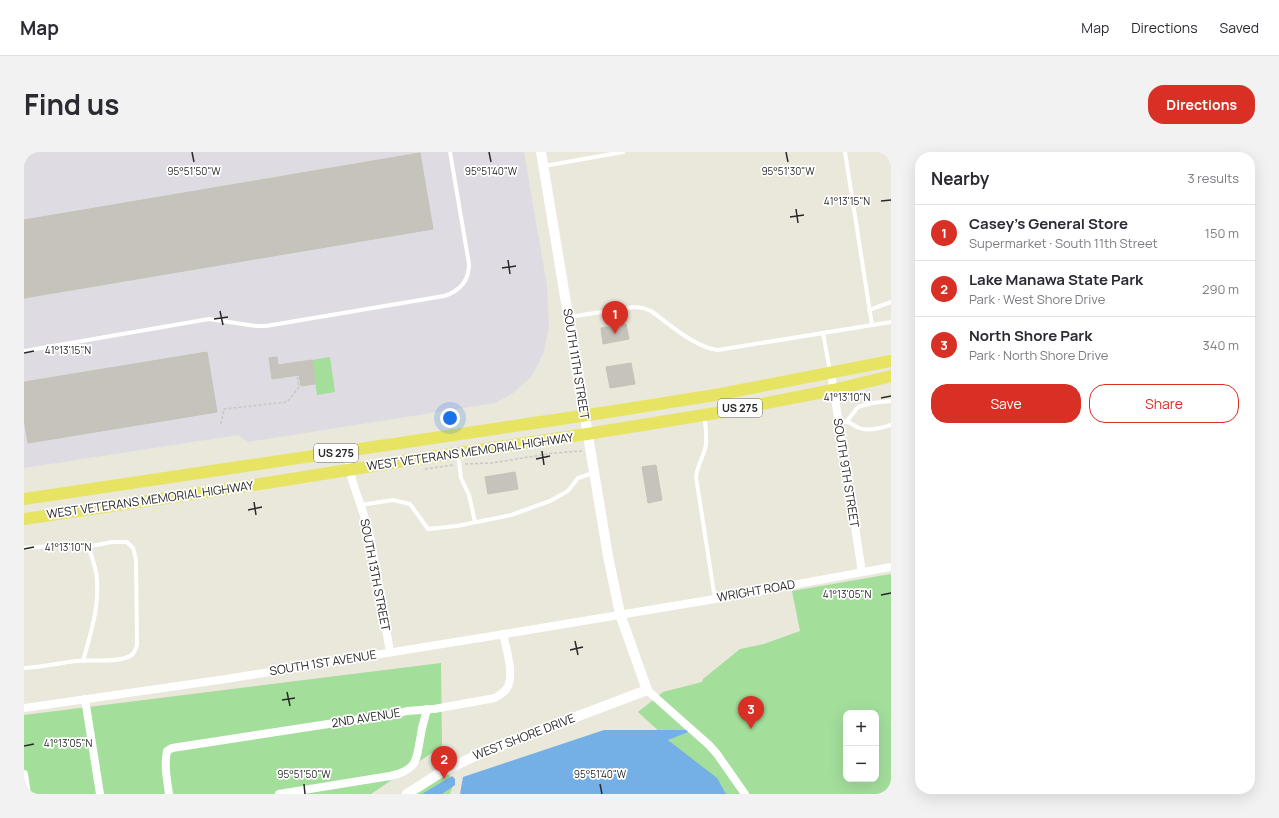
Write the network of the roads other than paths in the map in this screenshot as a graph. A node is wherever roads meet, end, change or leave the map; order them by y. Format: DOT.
graph roads {
  1 [pos="450,152"];
  2 [pos="541,152"];
  3 [pos="623,152"];
  4 [pos="845,152"];
  5 [pos="890,152"];
  6 [pos="891,158"];
  7 [pos="544,166"];
  8 [pos="891,302"];
  9 [pos="869,310"];
  10 [pos="569,317"];
  11 [pos="891,322"];
  12 [pos="872,325"];
  13 [pos="823,333"];
  14 [pos="24,351"];
  15 [pos="891,361"];
  16 [pos="830,373"];
  17 [pos="891,376"];
  18 [pos="833,390"];
  19 [pos="891,401"];
  20 [pos="704,415"];
  21 [pos="584,416"];
  22 [pos="842,421"];
  23 [pos="891,425"];
  24 [pos="587,434"];
  25 [pos="347,451"];
  26 [pos="458,454"];
  27 [pos="350,470"];
  28 [pos="594,473"];
  29 [pos="24,499"];
  30 [pos="360,505"];
  31 [pos="24,519"];
  32 [pos="475,522"];
  33 [pos="88,545"];
  34 [pos="24,548"];
  35 [pos="891,567"];
  36 [pos="862,572"];
  37 [pos="715,599"];
  38 [pos="620,614"];
  39 [pos="503,634"];
  40 [pos="390,652"];
  41 [pos="83,661"];
  42 [pos="24,668"];
  43 [pos="647,690"];
  44 [pos="86,699"];
  45 [pos="24,708"];
  46 [pos="427,709"];
  47 [pos="24,774"];
  48 [pos="27,794"];
  49 [pos="100,794"];
  50 [pos="169,794"];
  51 [pos="279,794"];
  52 [pos="407,794"];
  53 [pos="745,794"];
  1 -- 14 [label="lane"];
  2 -- 7 [label="street, SOUTH 11TH STREET"];
  3 -- 7 [label="lane"];
  4 -- 9 [label="lane"];
  5 -- 6 [label="lane"];
  7 -- 10 [label="street, SOUTH 11TH STREET"];
  8 -- 9 [label="lane"];
  9 -- 12 [label="lane"];
  10 -- 13 [label="lane"];
  10 -- 21 [label="street, SOUTH 11TH STREET"];
  11 -- 12 [label="lane"];
  12 -- 13 [label="lane"];
  13 -- 16 [label="lane"];
  15 -- 16 [label="main road, WEST VETERANS MEMORIAL HIGHWAY / US 275"];
  16 -- 18 [label="street, SOUTH 9TH STREET"];
  16 -- 21 [label="main road, WEST VETERANS MEMORIAL HIGHWAY / US 275"];
  17 -- 18 [label="main road, WEST VETERANS MEMORIAL HIGHWAY / US 275"];
  18 -- 20 [label="main road, WEST VETERANS MEMORIAL HIGHWAY / US 275"];
  18 -- 22 [label="street, SOUTH 9TH STREET"];
  19 -- 22 [label="lane"];
  20 -- 24 [label="main road, WEST VETERANS MEMORIAL HIGHWAY / US 275"];
  20 -- 37 [label="lane"];
  21 -- 24 [label="street, SOUTH 11TH STREET"];
  21 -- 25 [label="main road, WEST VETERANS MEMORIAL HIGHWAY / US 275"];
  22 -- 23 [label="lane"];
  22 -- 36 [label="street, SOUTH 9TH STREET"];
  24 -- 26 [label="main road, WEST VETERANS MEMORIAL HIGHWAY / US 275"];
  24 -- 28 [label="street, SOUTH 11TH STREET"];
  25 -- 27 [label="street, SOUTH 13TH STREET"];
  25 -- 29 [label="main road, WEST VETERANS MEMORIAL HIGHWAY / US 275"];
  26 -- 27 [label="main road, WEST VETERANS MEMORIAL HIGHWAY / US 275"];
  26 -- 32 [label="lane"];
  27 -- 30 [label="street, SOUTH 13TH STREET"];
  27 -- 31 [label="main road, WEST VETERANS MEMORIAL HIGHWAY / US 275"];
  28 -- 32 [label="lane"];
  28 -- 38 [label="street, SOUTH 11TH STREET"];
  30 -- 32 [label="lane"];
  30 -- 40 [label="street, SOUTH 13TH STREET"];
  33 -- 34 [label="lane"];
  33 -- 41 [label="lane"];
  33 -- 41 [label="lane"];
  35 -- 36 [label="street, WRIGHT ROAD"];
  36 -- 37 [label="street, WRIGHT ROAD"];
  37 -- 38 [label="street, WRIGHT ROAD"];
  38 -- 39 [label="street, SOUTH 1ST AVENUE"];
  38 -- 43 [label="street, SOUTH 11TH STREET"];
  39 -- 40 [label="street, SOUTH 1ST AVENUE"];
  39 -- 46 [label="street, 2ND AVENUE"];
  40 -- 44 [label="street, SOUTH 1ST AVENUE"];
  41 -- 42 [label="lane"];
  43 -- 52 [label="street, WEST SHORE DRIVE"];
  43 -- 53 [label="street"];
  44 -- 45 [label="street, SOUTH 1ST AVENUE"];
  44 -- 49 [label="street"];
  46 -- 50 [label="street, 2ND AVENUE"];
  46 -- 51 [label="street"];
  47 -- 48 [label="street"];
}
